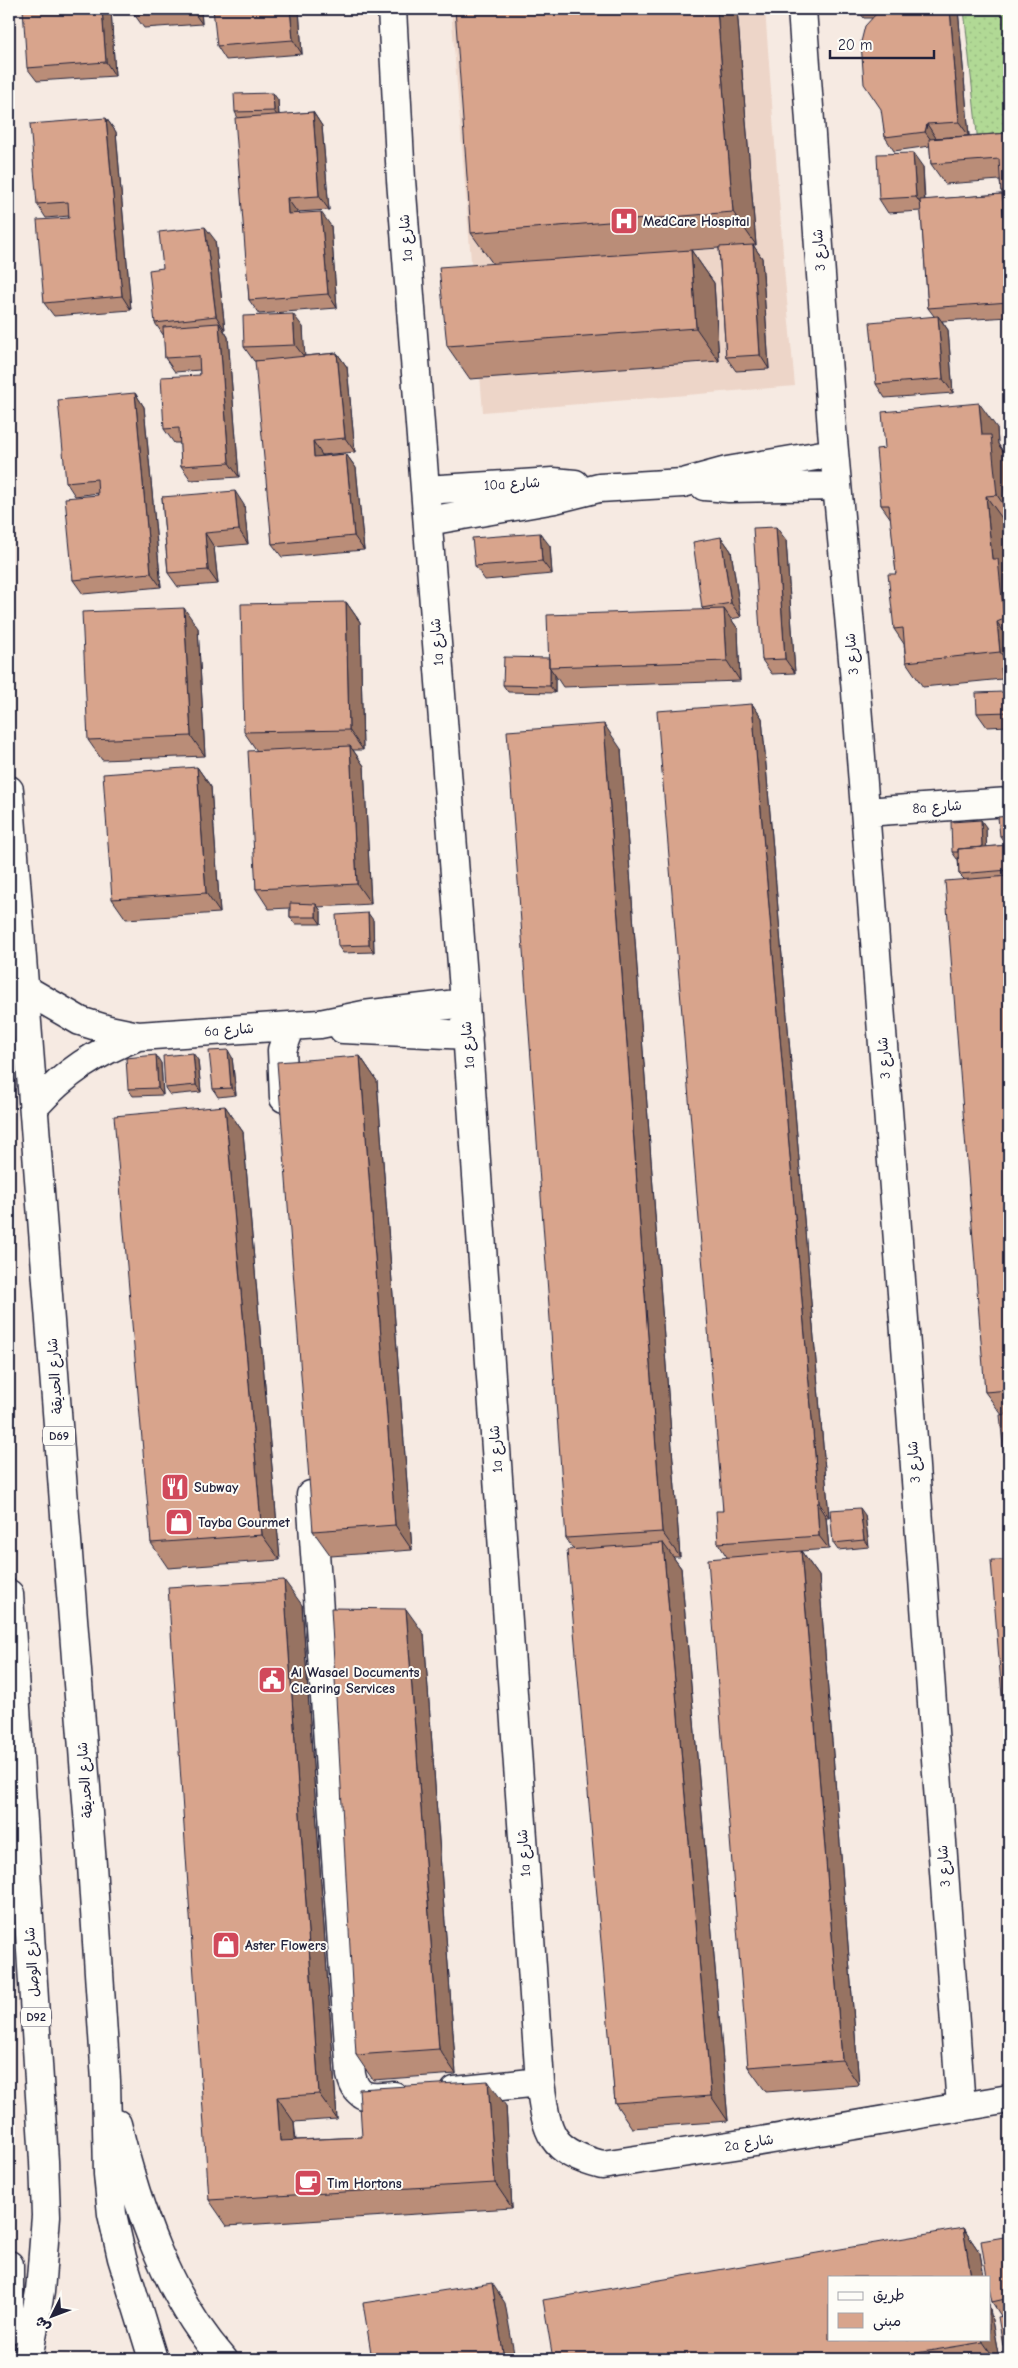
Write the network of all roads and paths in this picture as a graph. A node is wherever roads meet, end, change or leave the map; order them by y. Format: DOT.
graph roads {
  1 [pos="392,9"];
  2 [pos="802,9"];
  3 [pos="834,453"];
  4 [pos="683,483"];
  5 [pos="837,486"];
  6 [pos="599,488"];
  7 [pos="425,490"];
  8 [pos="428,521"];
  9 [pos="9,790"];
  10 [pos="1009,802"];
  11 [pos="865,812"];
  12 [pos="25,989"];
  13 [pos="465,1003"];
  14 [pos="320,1024"];
  15 [pos="291,1026"];
  16 [pos="468,1035"];
  17 [pos="138,1036"];
  18 [pos="35,1106"];
  19 [pos="286,1124"];
  20 [pos="309,1467"];
  21 [pos="9,1594"];
  22 [pos="106,2082"];
  23 [pos="540,2082"];
  24 [pos="1009,2099"];
  25 [pos="961,2107"];
  26 [pos="9,2265"];
  27 [pos="9,2329"];
  28 [pos="28,2359"];
  29 [pos="153,2359"];
  30 [pos="223,2359"];
  1 -- 7 [label="street, 1a شارع"];
  2 -- 3 [label="street, شارع 3"];
  3 -- 4 [label="street, 10a شارع"];
  3 -- 5 [label="street, شارع 3"];
  4 -- 5 [label="street, 10a شارع"];
  4 -- 6 [label="street, 10a شارع"];
  5 -- 11 [label="street, شارع 3"];
  6 -- 7 [label="street, 10a شارع"];
  6 -- 8 [label="street, 10a شارع"];
  7 -- 8 [label="street, 1a شارع"];
  8 -- 13 [label="street, 1a شارع"];
  9 -- 12 [label="street, شارع الحديقة / D69"];
  10 -- 11 [label="street, 8a شارع"];
  11 -- 25 [label="street, شارع 3"];
  12 -- 17 [label="street, 6a شارع"];
  12 -- 18 [label="street, شارع الحديقة / D69"];
  13 -- 14 [label="street, 6a شارع"];
  13 -- 16 [label="street, 1a شارع"];
  14 -- 15 [label="street, 6a شارع"];
  14 -- 16 [label="street, 6a شارع"];
  15 -- 17 [label="street, 6a شارع"];
  15 -- 19 [label="street"];
  16 -- 23 [label="street, 1a شارع"];
  17 -- 18 [label="street, 6a شارع"];
  18 -- 22 [label="street, شارع الحديقة / D69"];
  20 -- 23 [label="street"];
  21 -- 28 [label="street, شارع الوصل / D92"];
  22 -- 29 [label="street"];
  22 -- 30 [label="street"];
  23 -- 25 [label="street, 2a شارع"];
  24 -- 25 [label="street, 2a شارع"];
  26 -- 27 [label="street"];
}
